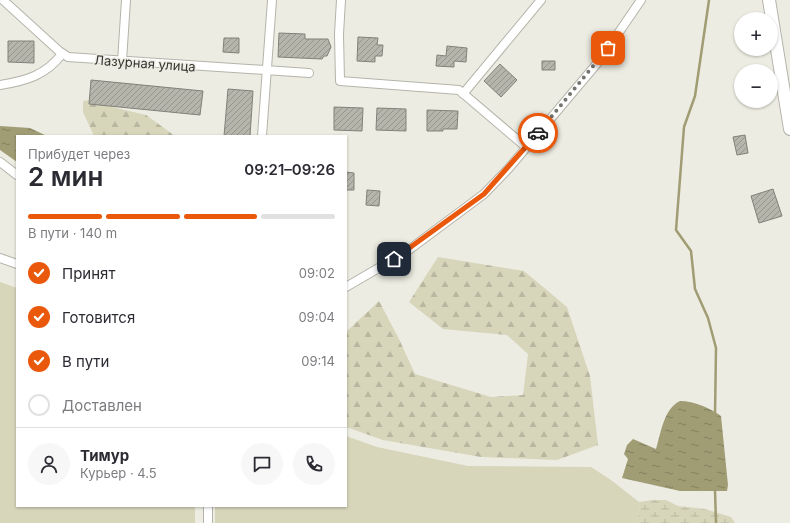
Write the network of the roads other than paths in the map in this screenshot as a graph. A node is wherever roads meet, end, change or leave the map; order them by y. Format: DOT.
graph roads {
  1 [pos="3,0"];
  2 [pos="126,0"];
  3 [pos="272,0"];
  4 [pos="341,0"];
  5 [pos="541,0"];
  6 [pos="641,0"];
  7 [pos="769,0"];
  8 [pos="62,54"];
  9 [pos="122,61"];
  10 [pos="266,71"];
  11 [pos="309,73"];
  12 [pos="0,85"];
  13 [pos="463,94"];
  14 [pos="790,129"];
  15 [pos="262,135"];
  16 [pos="526,147"];
  17 [pos="0,162"];
  18 [pos="16,174"];
  19 [pos="0,258"];
  20 [pos="16,264"];
  21 [pos="347,286"];
  22 [pos="208,507"];
  23 [pos="208,523"];
  1 -- 8 [label="street"];
  2 -- 9 [label="street"];
  3 -- 10 [label="street"];
  4 -- 13 [label="street"];
  5 -- 13 [label="street"];
  6 -- 16 [label="street"];
  7 -- 14 [label="street"];
  8 -- 9 [label="street, Лазурная улица"];
  8 -- 12 [label="street"];
  9 -- 10 [label="street, Лазурная улица"];
  10 -- 11 [label="street, Лазурная улица"];
  10 -- 15 [label="street"];
  13 -- 16 [label="street"];
  16 -- 21 [label="street"];
  17 -- 18 [label="street"];
  19 -- 20 [label="street"];
  22 -- 23 [label="street"];
}
